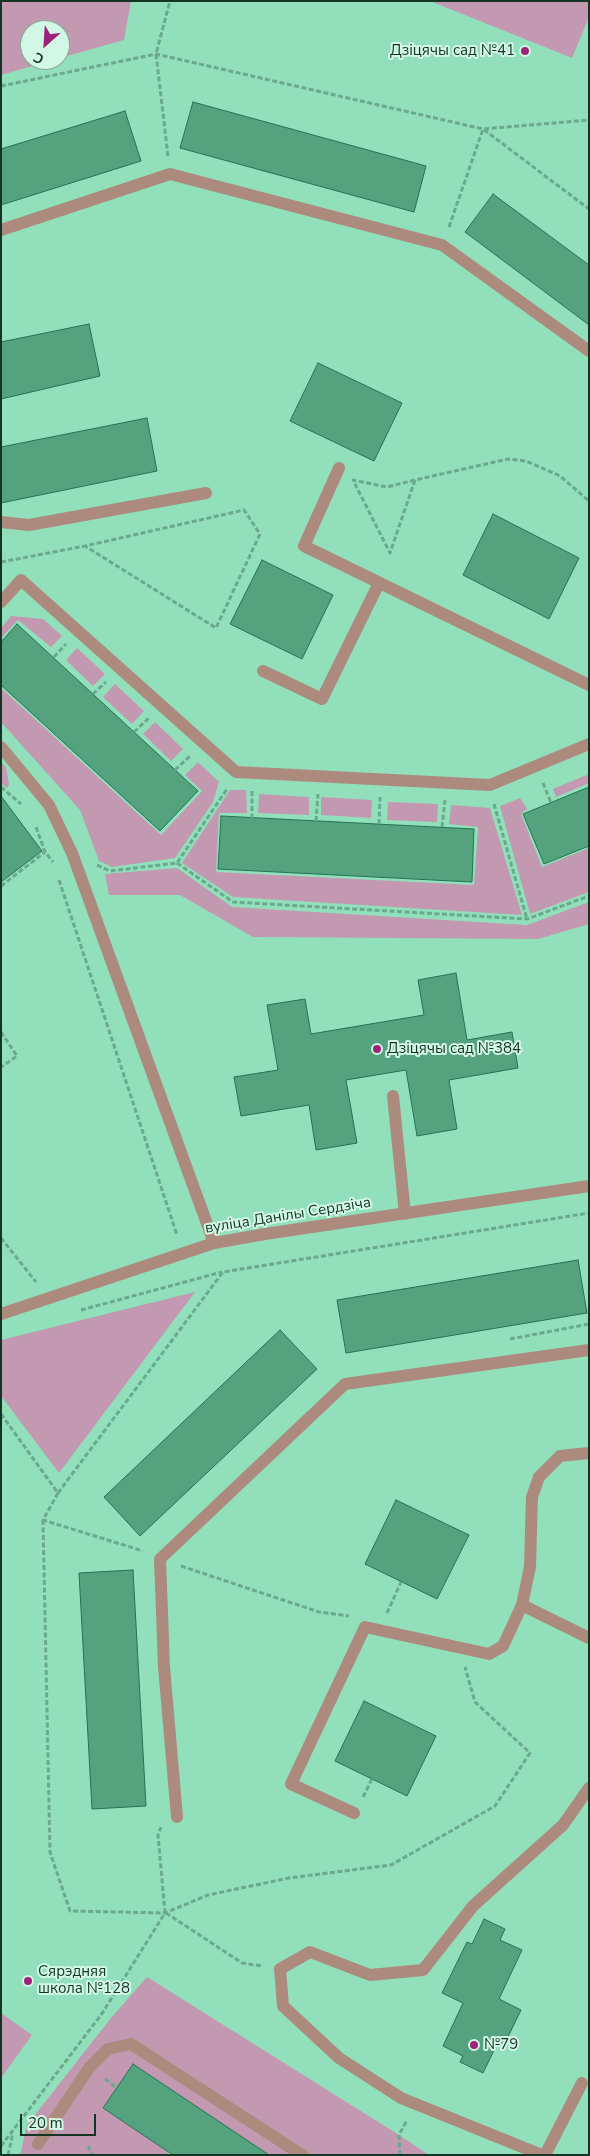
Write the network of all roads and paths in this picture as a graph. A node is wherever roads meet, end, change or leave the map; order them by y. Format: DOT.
graph roads {
  1 [pos="170,1"];
  2 [pos="156,54"];
  3 [pos="1,86"];
  4 [pos="589,120"];
  5 [pos="483,129"];
  6 [pos="168,157"];
  7 [pos="589,209"];
  8 [pos="449,225"];
  9 [pos="1,230"];
  10 [pos="589,352"];
  11 [pos="339,468"];
  12 [pos="415,480"];
  13 [pos="206,493"];
  14 [pos="589,501"];
  15 [pos="1,522"];
  16 [pos="85,546"];
  17 [pos="1,562"];
  18 [pos="379,583"];
  19 [pos="1,602"];
  20 [pos="71,638"];
  21 [pos="54,657"];
  22 [pos="264,671"];
  23 [pos="112,676"];
  24 [pos="589,685"];
  25 [pos="93,694"];
  26 [pos="153,714"];
  27 [pos="134,732"];
  28 [pos="589,744"];
  29 [pos="1,747"];
  30 [pos="194,752"];
  31 [pos="175,770"];
  32 [pos="543,784"];
  33 [pos="229,786"];
  34 [pos="1,787"];
  35 [pos="252,787"];
  36 [pos="309,791"];
  37 [pos="318,792"];
  38 [pos="327,792"];
  39 [pos="371,795"];
  40 [pos="380,796"];
  41 [pos="389,796"];
  42 [pos="435,799"];
  43 [pos="445,800"];
  44 [pos="454,801"];
  45 [pos="484,803"];
  46 [pos="551,803"];
  47 [pos="25,807"];
  48 [pos="252,818"];
  49 [pos="34,820"];
  50 [pos="316,821"];
  51 [pos="379,824"];
  52 [pos="442,827"];
  53 [pos="45,852"];
  54 [pos="177,863"];
  55 [pos="95,864"];
  56 [pos="1,886"];
  57 [pos="589,896"];
  58 [pos="527,919"];
  59 [pos="1,1032"];
  60 [pos="1,1067"];
  61 [pos="393,1096"];
  62 [pos="589,1186"];
  63 [pos="589,1213"];
  64 [pos="405,1214"];
  65 [pos="1,1238"];
  66 [pos="170,1238"];
  67 [pos="214,1243"];
  68 [pos="223,1272"];
  69 [pos="29,1287"];
  70 [pos="78,1310"];
  71 [pos="1,1314"];
  72 [pos="589,1324"];
  73 [pos="501,1341"];
  74 [pos="589,1350"];
  75 [pos="1,1414"];
  76 [pos="589,1453"];
  77 [pos="58,1493"];
  78 [pos="43,1520"];
  79 [pos="160,1559"];
  80 [pos="401,1582"];
  81 [pos="522,1605"];
  82 [pos="356,1618"];
  83 [pos="383,1622"];
  84 [pos="589,1638"];
  85 [pos="459,1647"];
  86 [pos="589,1788"];
  87 [pos="354,1813"];
  88 [pos="177,1817"];
  89 [pos="164,1820"];
  90 [pos="165,1913"];
  91 [pos="280,1969"];
  92 [pos="582,2083"];
  93 [pos="13,2133"];
  94 [pos="399,2135"];
  95 [pos="38,2144"];
  96 [pos="1,2146"];
  97 [pos="88,2146"];
  98 [pos="8,2155"];
  99 [pos="93,2155"];
  100 [pos="302,2155"];
  101 [pos="400,2155"];
  102 [pos="544,2155"];
  1 -- 2 [label="path"];
  2 -- 3 [label="path"];
  2 -- 5 [label="path"];
  2 -- 6 [label="path"];
  4 -- 5 [label="path"];
  5 -- 7 [label="path"];
  5 -- 8 [label="path"];
  9 -- 10 [label="street"];
  11 -- 18 [label="street"];
  12 -- 12 [label="path"];
  12 -- 14 [label="path"];
  13 -- 15 [label="street"];
  16 -- 16 [label="path"];
  16 -- 17 [label="path"];
  18 -- 22 [label="street"];
  18 -- 24 [label="street"];
  19 -- 28 [label="street"];
  20 -- 21 [label="path"];
  23 -- 25 [label="path"];
  26 -- 27 [label="path"];
  29 -- 67 [label="street"];
  30 -- 31 [label="path"];
  32 -- 46 [label="path"];
  33 -- 54 [label="path"];
  34 -- 47 [label="path"];
  35 -- 48 [label="path"];
  36 -- 37 [label="path"];
  37 -- 38 [label="path"];
  37 -- 50 [label="path"];
  39 -- 40 [label="path"];
  40 -- 41 [label="path"];
  40 -- 51 [label="path"];
  42 -- 43 [label="path"];
  43 -- 44 [label="path"];
  43 -- 52 [label="path"];
  45 -- 58 [label="path"];
  49 -- 53 [label="path"];
  53 -- 56 [label="path"];
  53 -- 66 [label="path"];
  54 -- 55 [label="path"];
  54 -- 58 [label="path"];
  57 -- 58 [label="path"];
  59 -- 60 [label="path"];
  61 -- 64 [label="street"];
  62 -- 64 [label="street, вуліца Данілы Сердзіча"];
  63 -- 68 [label="path"];
  64 -- 67 [label="street, вуліца Данілы Сердзіча"];
  65 -- 69 [label="path"];
  67 -- 71 [label="street, вуліца Данілы Сердзіча"];
  68 -- 70 [label="path"];
  68 -- 77 [label="path"];
  72 -- 73 [label="path"];
  74 -- 79 [label="street"];
  75 -- 77 [label="path"];
  76 -- 81 [label="street"];
  77 -- 78 [label="path"];
  78 -- 79 [label="path"];
  78 -- 90 [label="path"];
  79 -- 82 [label="path"];
  79 -- 88 [label="street"];
  80 -- 83 [label="path"];
  81 -- 84 [label="street"];
  81 -- 85 [label="street"];
  85 -- 87 [label="street"];
  85 -- 90 [label="path"];
  86 -- 91 [label="street"];
  89 -- 90 [label="path"];
  90 -- 91 [label="path"];
  90 -- 93 [label="path"];
  91 -- 102 [label="street"];
  92 -- 102 [label="street"];
  93 -- 96 [label="path"];
  93 -- 98 [label="path"];
  94 -- 101 [label="path"];
  95 -- 100 [label="street"];
  97 -- 99 [label="path"];
}
